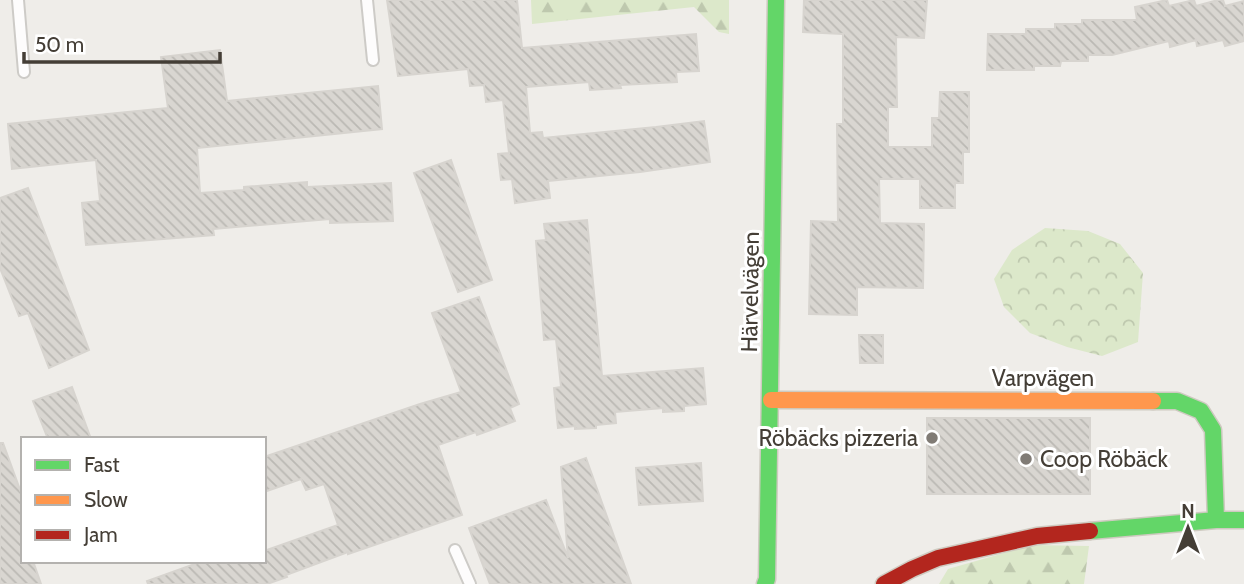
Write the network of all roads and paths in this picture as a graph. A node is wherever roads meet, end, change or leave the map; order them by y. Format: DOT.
graph roads {
  1 [pos="18,0"];
  2 [pos="367,0"];
  3 [pos="776,0"];
  4 [pos="373,60"];
  5 [pos="24,72"];
  6 [pos="771,400"];
  7 [pos="1216,520"];
  8 [pos="1244,520"];
  9 [pos="455,550"];
  10 [pos="470,584"];
  11 [pos="765,584"];
  12 [pos="884,584"];
  1 -- 5 [label="lane"];
  2 -- 4 [label="lane"];
  3 -- 6 [label="street, Härvelvägen"];
  6 -- 7 [label="street, Varpvägen"];
  6 -- 11 [label="street, Härvelvägen"];
  7 -- 8 [label="street"];
  7 -- 12 [label="street"];
  9 -- 10 [label="lane"];
}
